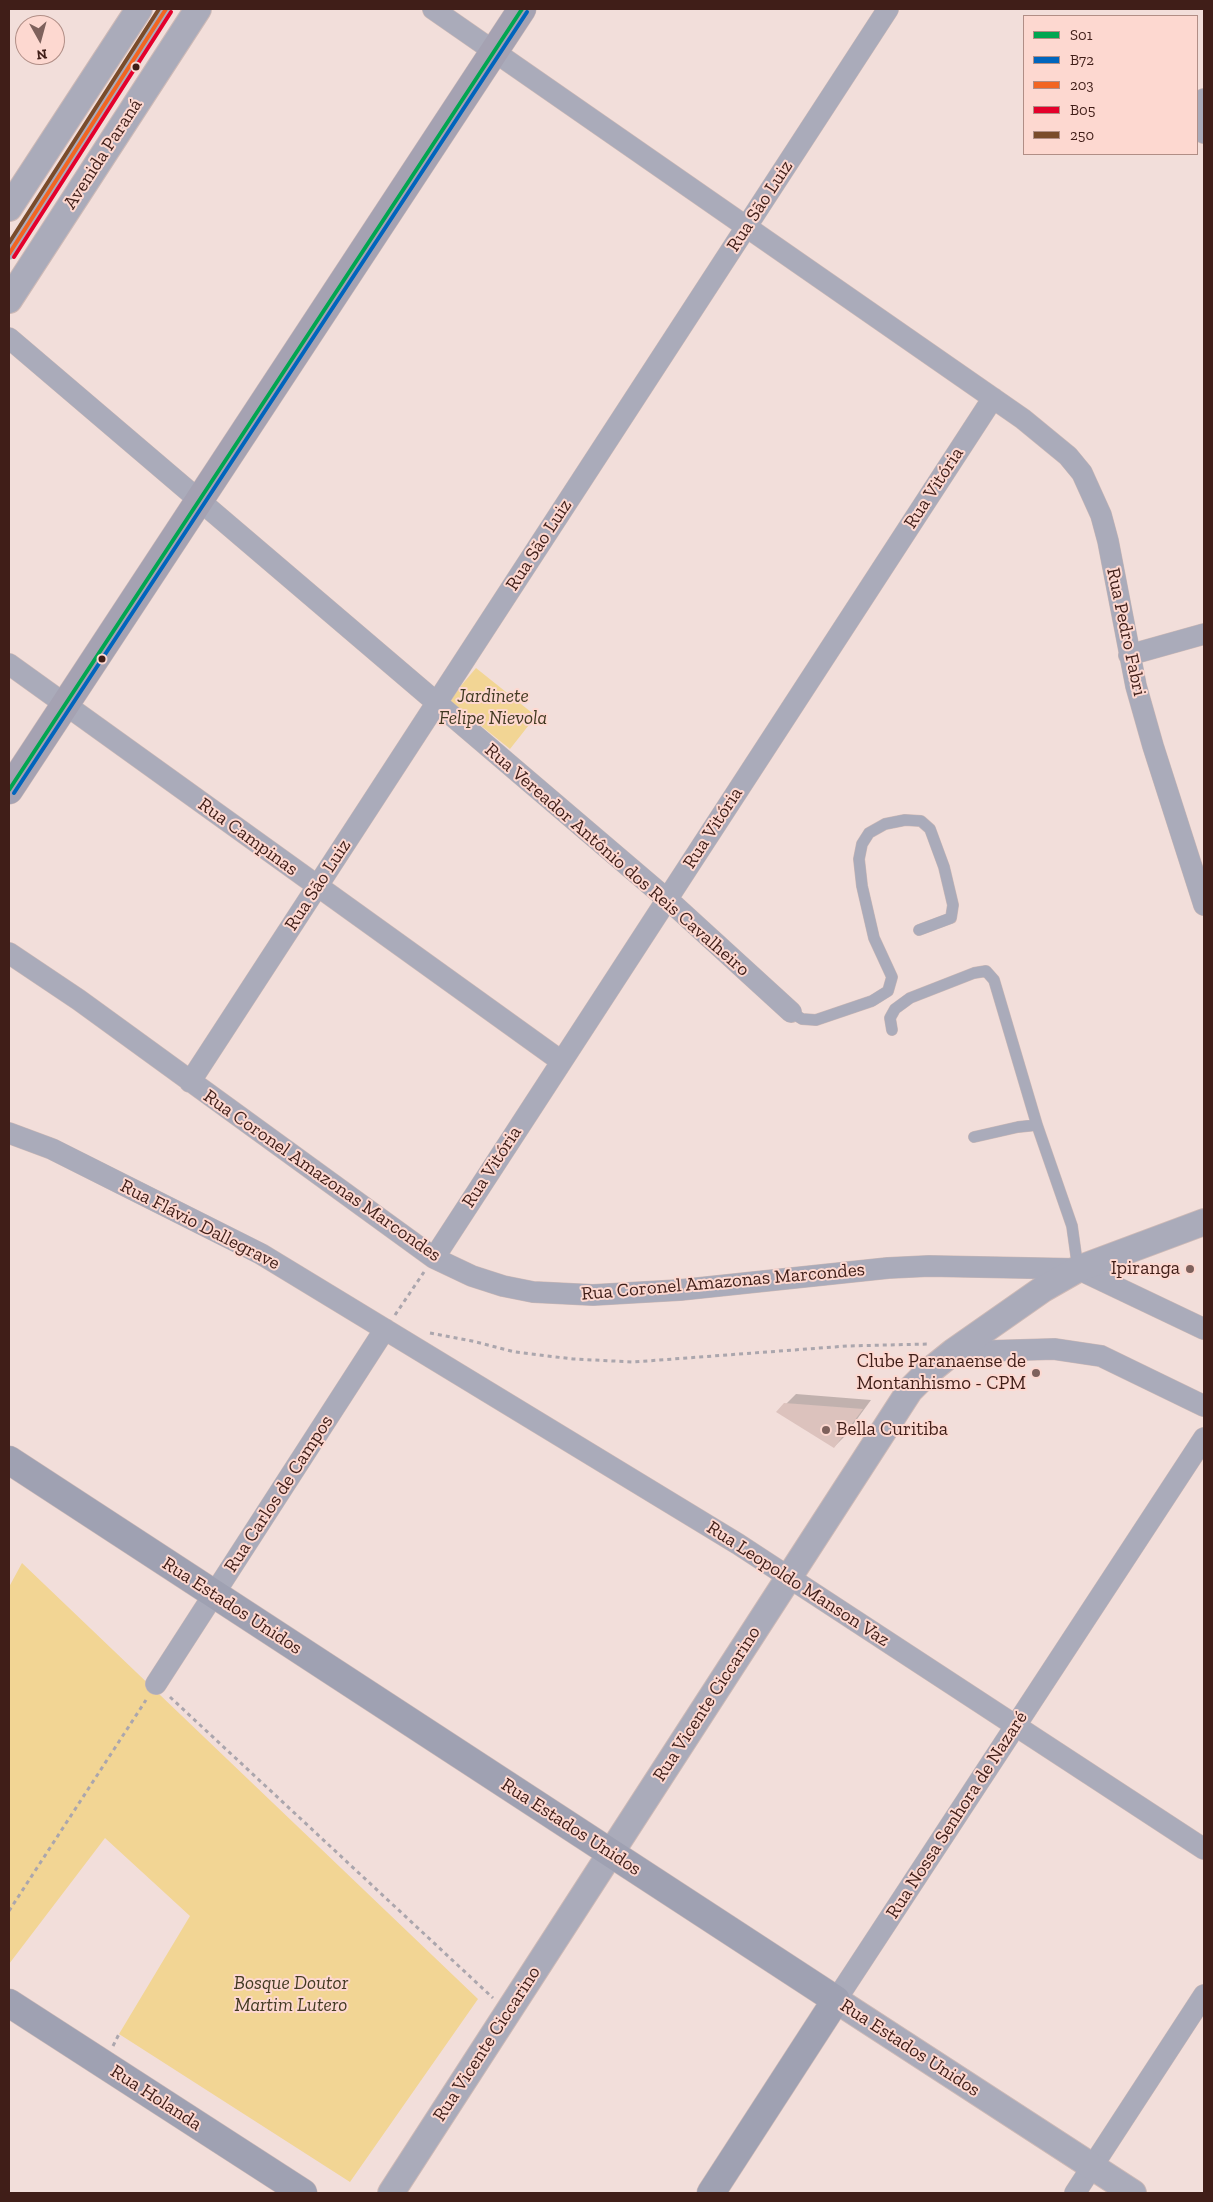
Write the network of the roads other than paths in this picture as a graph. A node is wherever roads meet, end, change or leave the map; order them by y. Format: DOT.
graph roads {
  1 [pos="139,9"];
  2 [pos="166,9"];
  3 [pos="198,9"];
  4 [pos="433,9"];
  5 [pos="522,9"];
  6 [pos="888,9"];
  7 [pos="494,51"];
  8 [pos="9,208"];
  9 [pos="746,227"];
  10 [pos="9,254"];
  11 [pos="9,300"];
  12 [pos="9,338"];
  13 [pos="993,398"];
  14 [pos="199,501"];
  15 [pos="1204,634"];
  16 [pos="1129,655"];
  17 [pos="9,664"];
  18 [pos="436,704"];
  19 [pos="65,705"];
  20 [pos="9,790"];
  21 [pos="317,886"];
  22 [pos="666,899"];
  23 [pos="1204,904"];
  24 [pos="919,930"];
  25 [pos="9,952"];
  26 [pos="791,1012"];
  27 [pos="892,1030"];
  28 [pos="561,1061"];
  29 [pos="190,1082"];
  30 [pos="1037,1125"];
  31 [pos="9,1133"];
  32 [pos="974,1137"];
  33 [pos="1204,1222"];
  34 [pos="434,1258"];
  35 [pos="1078,1268"];
  36 [pos="385,1329"];
  37 [pos="1204,1329"];
  38 [pos="942,1348"];
  39 [pos="1204,1406"];
  40 [pos="1204,1438"];
  41 [pos="9,1460"];
  42 [pos="789,1577"];
  43 [pos="215,1594"];
  44 [pos="156,1684"];
  45 [pos="1015,1725"];
  46 [pos="1204,1849"];
  47 [pos="611,1853"];
  48 [pos="1204,1995"];
  49 [pos="836,2000"];
  50 [pos="9,2003"];
  51 [pos="1093,2167"];
  52 [pos="303,2193"];
  53 [pos="391,2193"];
  54 [pos="711,2193"];
  55 [pos="1076,2193"];
  56 [pos="1133,2193"];
  1 -- 8 [label="street"];
  2 -- 10 [label="lane"];
  3 -- 11 [label="street, Avenida Paraná"];
  4 -- 7 [label="street, Rua Pedro Fabri"];
  5 -- 7 [label="main road"];
  6 -- 9 [label="street, Rua São Luiz"];
  7 -- 9 [label="street, Rua Pedro Fabri"];
  7 -- 14 [label="main road"];
  9 -- 13 [label="street, Rua Pedro Fabri"];
  9 -- 18 [label="street, Rua São Luiz"];
  12 -- 14 [label="street, Rua Vereador Antônio dos Reis Cavalheiro"];
  13 -- 16 [label="street, Rua Pedro Fabri"];
  13 -- 22 [label="street, Rua Vitória"];
  14 -- 18 [label="street, Rua Vereador Antônio dos Reis Cavalheiro"];
  14 -- 19 [label="main road"];
  15 -- 16 [label="street"];
  16 -- 23 [label="street, Rua Pedro Fabri"];
  17 -- 19 [label="street, Rua Campinas"];
  18 -- 21 [label="street, Rua São Luiz"];
  18 -- 22 [label="street, Rua Vereador Antônio dos Reis Cavalheiro"];
  19 -- 20 [label="main road"];
  19 -- 21 [label="street, Rua Campinas"];
  21 -- 28 [label="street, Rua Campinas"];
  21 -- 29 [label="street, Rua São Luiz"];
  22 -- 26 [label="street, Rua Vereador Antônio dos Reis Cavalheiro"];
  22 -- 28 [label="street, Rua Vitória"];
  24 -- 26 [label="lane"];
  25 -- 29 [label="street, Rua Coronel Amazonas Marcondes"];
  27 -- 30 [label="lane"];
  28 -- 34 [label="street, Rua Vitória"];
  29 -- 34 [label="street, Rua Coronel Amazonas Marcondes"];
  30 -- 32 [label="lane"];
  30 -- 35 [label="lane"];
  31 -- 36 [label="street, Rua Flávio Dallegrave"];
  33 -- 35 [label="street, Rua Coronel Amazonas Marcondes"];
  34 -- 35 [label="street, Rua Coronel Amazonas Marcondes"];
  35 -- 37 [label="street"];
  35 -- 38 [label="street, Rua Vicente Ciccarino"];
  36 -- 42 [label="street, Rua Leopoldo Manson Vaz"];
  36 -- 43 [label="street, Rua Carlos de Campos"];
  38 -- 39 [label="street"];
  38 -- 42 [label="street, Rua Vicente Ciccarino"];
  40 -- 45 [label="street, Rua Nossa Senhora de Nazaré"];
  41 -- 43 [label="main road, Rua Estados Unidos"];
  42 -- 45 [label="street, Rua Leopoldo Manson Vaz"];
  42 -- 47 [label="street, Rua Vicente Ciccarino"];
  43 -- 44 [label="street, Rua Carlos de Campos"];
  43 -- 47 [label="main road, Rua Estados Unidos"];
  45 -- 46 [label="street, Rua Leopoldo Manson Vaz"];
  45 -- 49 [label="street, Rua Nossa Senhora de Nazaré"];
  47 -- 49 [label="main road, Rua Estados Unidos"];
  47 -- 53 [label="street, Rua Vicente Ciccarino"];
  48 -- 51 [label="street"];
  49 -- 51 [label="street, Rua Estados Unidos"];
  49 -- 54 [label="main road, Rua Nossa Senhora de Nazaré"];
  50 -- 52 [label="main road, Rua Holanda"];
  51 -- 55 [label="street"];
  51 -- 56 [label="street, Rua Estados Unidos"];
}
